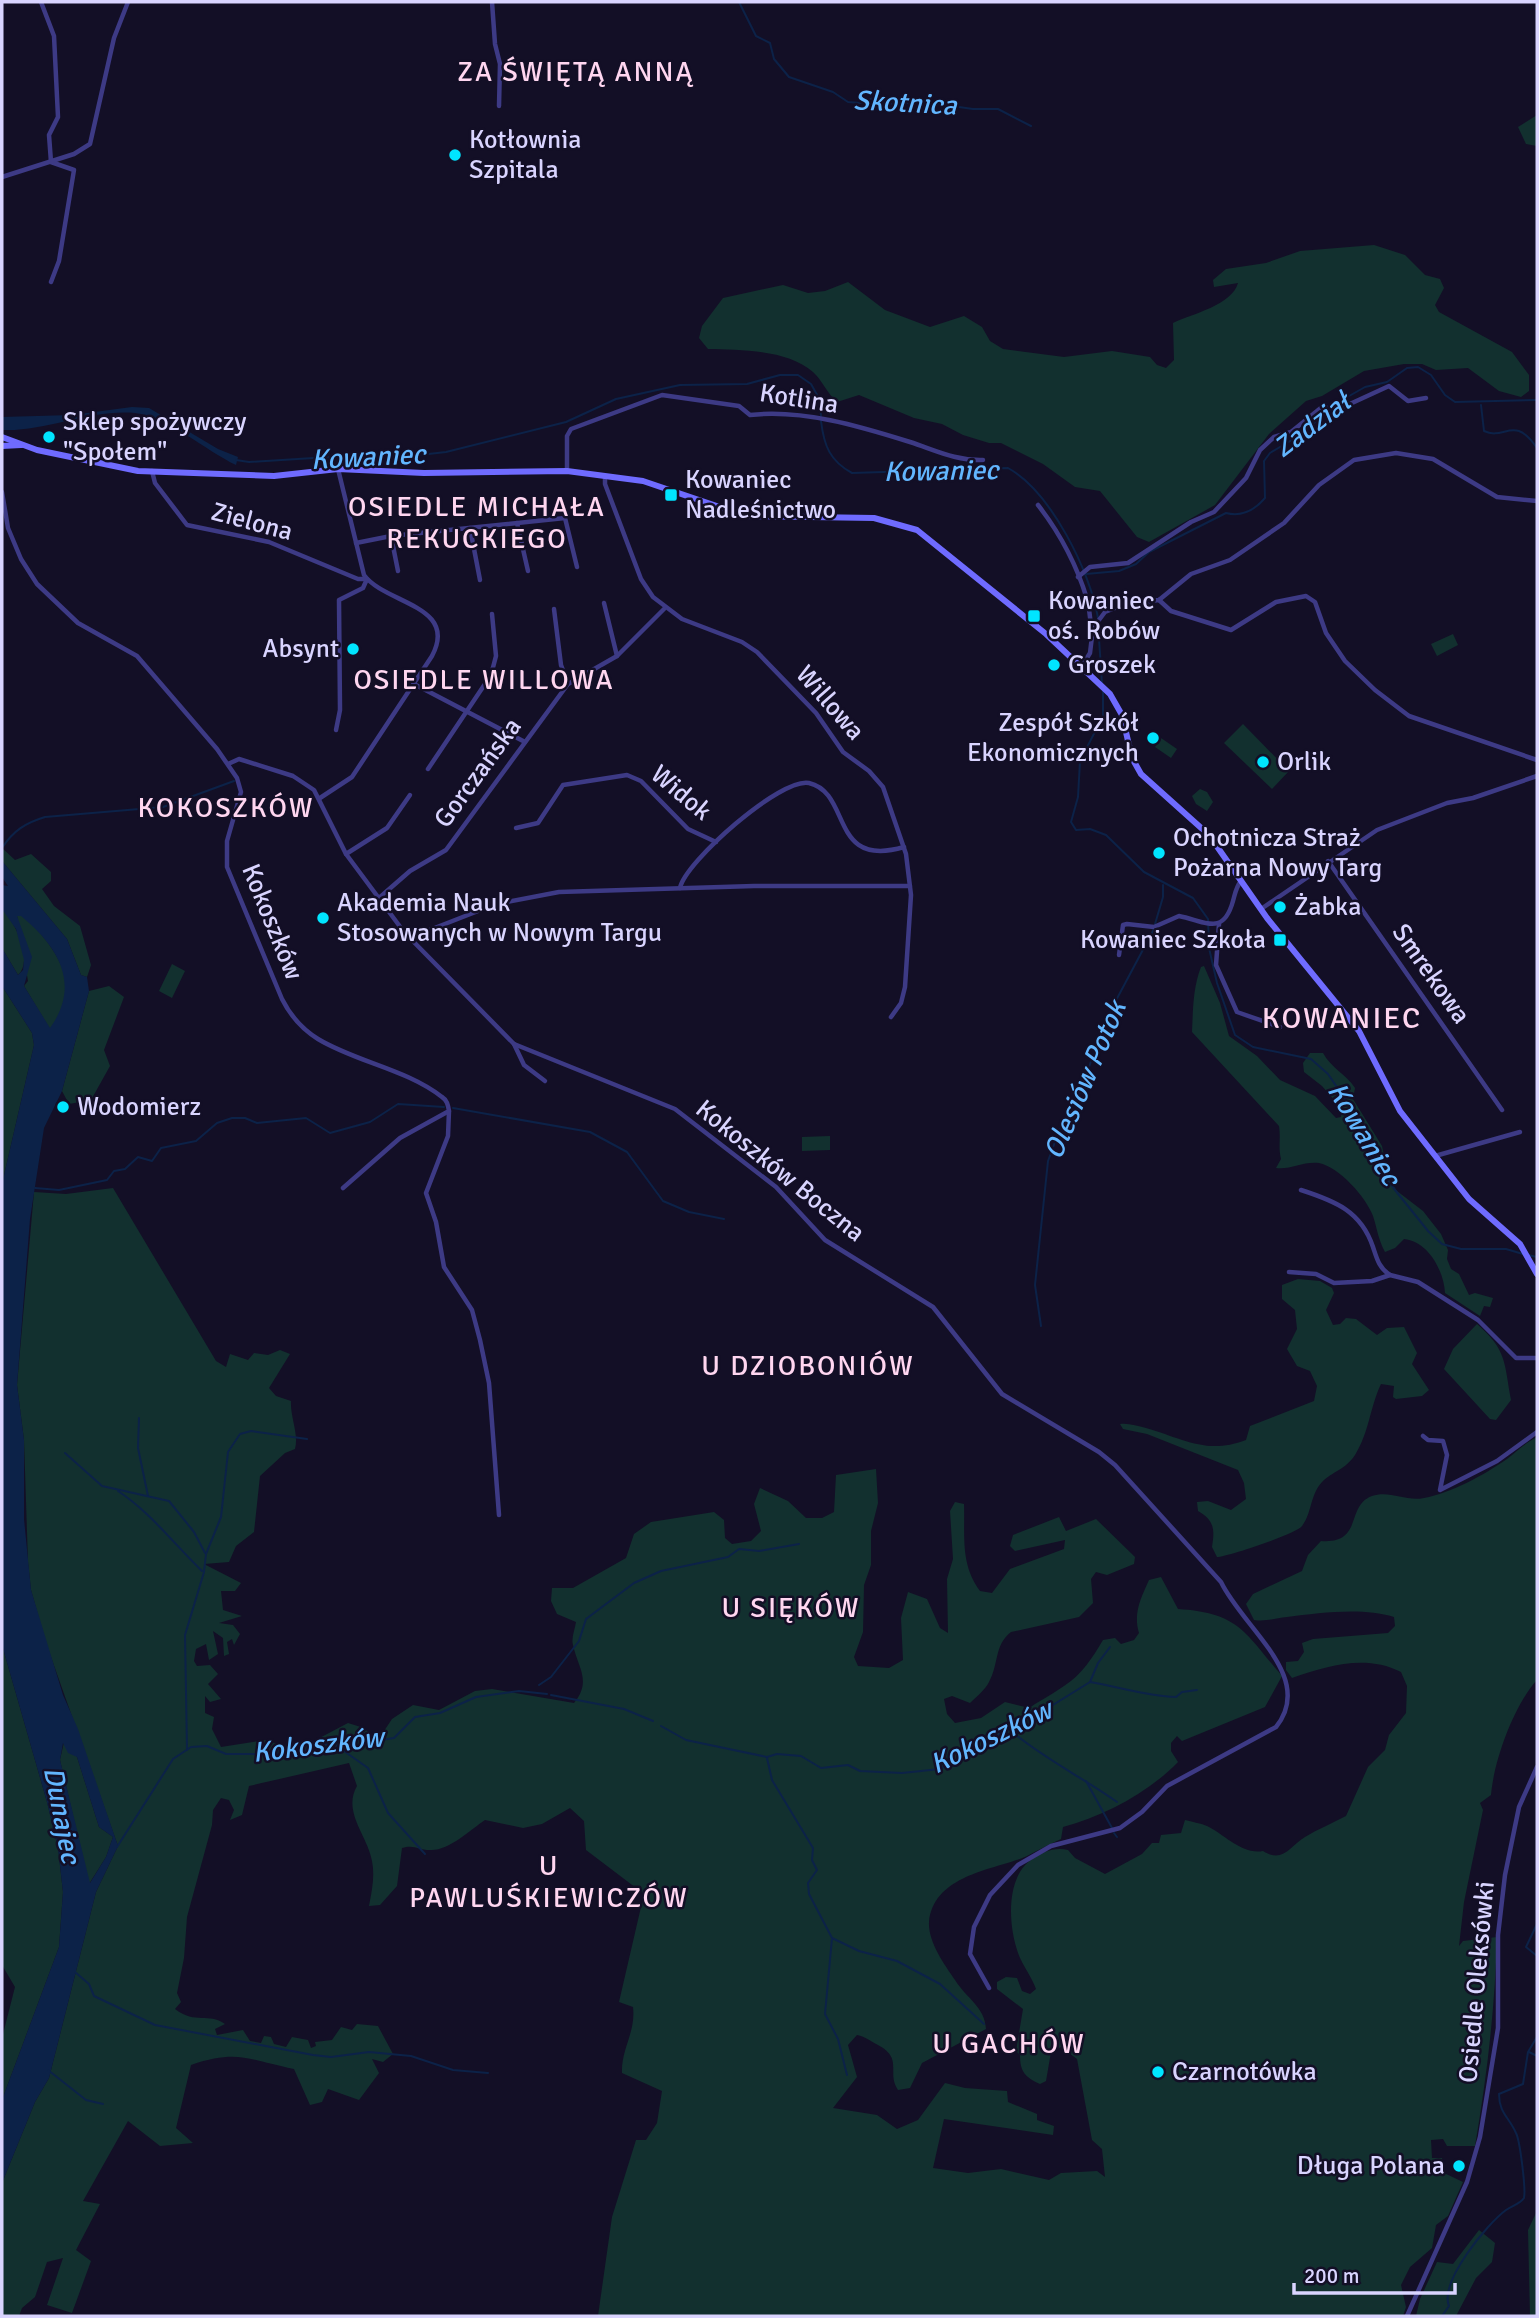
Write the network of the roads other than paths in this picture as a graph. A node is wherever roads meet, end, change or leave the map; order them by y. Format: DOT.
graph roads {
  1 [pos="41,2"];
  2 [pos="128,2"];
  3 [pos="492,2"];
  4 [pos="499,106"];
  5 [pos="51,162"];
  6 [pos="2,177"];
  7 [pos="51,282"];
  8 [pos="1426,398"];
  9 [pos="2,437"];
  10 [pos="23,445"];
  11 [pos="2,447"];
  12 [pos="983,460"];
  13 [pos="338,469"];
  14 [pos="152,471"];
  15 [pos="567,471"];
  16 [pos="605,475"];
  17 [pos="2,492"];
  18 [pos="1537,499"];
  19 [pos="1038,505"];
  20 [pos="517,523"];
  21 [pos="470,528"];
  22 [pos="391,536"];
  23 [pos="356,543"];
  24 [pos="577,567"];
  25 [pos="398,571"];
  26 [pos="528,571"];
  27 [pos="1078,577"];
  28 [pos="367,579"];
  29 [pos="481,580"];
  30 [pos="1159,600"];
  31 [pos="604,603"];
  32 [pos="554,608"];
  33 [pos="664,609"];
  34 [pos="492,614"];
  35 [pos="1094,625"];
  36 [pos="617,656"];
  37 [pos="1082,666"];
  38 [pos="414,684"];
  39 [pos="568,684"];
  40 [pos="465,713"];
  41 [pos="335,730"];
  42 [pos="525,742"];
  43 [pos="1537,760"];
  44 [pos="228,764"];
  45 [pos="428,769"];
  46 [pos="1537,776"];
  47 [pos="410,795"];
  48 [pos="320,799"];
  49 [pos="516,828"];
  50 [pos="716,842"];
  51 [pos="904,847"];
  52 [pos="346,854"];
  53 [pos="1328,861"];
  54 [pos="1241,881"];
  55 [pos="910,886"];
  56 [pos="681,888"];
  57 [pos="379,898"];
  58 [pos="1261,909"];
  59 [pos="1217,924"];
  60 [pos="409,938"];
  61 [pos="1119,955"];
  62 [pos="891,1017"];
  63 [pos="1280,1027"];
  64 [pos="514,1044"];
  65 [pos="545,1081"];
  66 [pos="1502,1110"];
  67 [pos="449,1111"];
  68 [pos="1520,1132"];
  69 [pos="1435,1156"];
  70 [pos="343,1188"];
  71 [pos="1301,1190"];
  72 [pos="1289,1272"];
  73 [pos="1390,1275"];
  74 [pos="1537,1275"];
  75 [pos="1537,1358"];
  76 [pos="1537,1432"];
  77 [pos="1423,1436"];
  78 [pos="499,1515"];
  79 [pos="1537,1767"];
  80 [pos="989,1988"];
  81 [pos="1408,2316"];
  1 -- 5 [label="street"];
  2 -- 5 [label="street"];
  3 -- 4 [label="street"];
  5 -- 6 [label="street"];
  5 -- 7 [label="street"];
  8 -- 27 [label="street"];
  9 -- 10 [label="street"];
  9 -- 11 [label="street"];
  10 -- 11 [label="street"];
  10 -- 14 [label="street"];
  12 -- 15 [label="street, Kotlina"];
  13 -- 14 [label="street"];
  13 -- 15 [label="street"];
  13 -- 23 [label="street"];
  14 -- 28 [label="street, Zielona"];
  15 -- 16 [label="street"];
  16 -- 33 [label="street, Willowa"];
  16 -- 37 [label="street"];
  17 -- 44 [label="street, Kokoszków"];
  18 -- 30 [label="street"];
  19 -- 27 [label="street"];
  20 -- 21 [label="street"];
  20 -- 24 [label="street"];
  20 -- 26 [label="street"];
  21 -- 22 [label="street"];
  21 -- 29 [label="street"];
  22 -- 23 [label="street"];
  22 -- 25 [label="street"];
  23 -- 28 [label="street"];
  27 -- 35 [label="street"];
  28 -- 38 [label="street, Zielona"];
  28 -- 41 [label="street"];
  30 -- 35 [label="street"];
  30 -- 43 [label="street"];
  31 -- 36 [label="street"];
  32 -- 39 [label="street"];
  33 -- 36 [label="street, Gorczańska"];
  33 -- 51 [label="street, Willowa"];
  34 -- 40 [label="street"];
  35 -- 37 [label="street"];
  36 -- 39 [label="street, Gorczańska"];
  37 -- 54 [label="street"];
  38 -- 40 [label="street"];
  38 -- 48 [label="street, Zielona"];
  39 -- 42 [label="street, Gorczańska"];
  40 -- 42 [label="street"];
  40 -- 45 [label="street"];
  42 -- 57 [label="street, Gorczańska"];
  44 -- 48 [label="street, Kokoszków Boczna"];
  44 -- 67 [label="street, Kokoszków"];
  46 -- 53 [label="street"];
  47 -- 52 [label="street"];
  48 -- 52 [label="street, Kokoszków Boczna"];
  49 -- 50 [label="street, Widok"];
  50 -- 51 [label="street, Widok"];
  50 -- 56 [label="street, Widok"];
  51 -- 55 [label="street, Willowa"];
  52 -- 57 [label="street, Kokoszków Boczna"];
  53 -- 58 [label="street"];
  53 -- 66 [label="street, Smrekowa"];
  54 -- 58 [label="street"];
  54 -- 59 [label="street"];
  55 -- 56 [label="street"];
  55 -- 62 [label="street, Willowa"];
  56 -- 60 [label="street"];
  57 -- 60 [label="street, Kokoszków Boczna"];
  58 -- 69 [label="street"];
  59 -- 61 [label="street"];
  59 -- 63 [label="street"];
  60 -- 64 [label="street, Kokoszków Boczna"];
  64 -- 65 [label="street"];
  64 -- 80 [label="street, Kokoszków Boczna"];
  67 -- 70 [label="street"];
  67 -- 78 [label="street"];
  68 -- 69 [label="street"];
  69 -- 74 [label="street"];
  71 -- 73 [label="street"];
  72 -- 73 [label="street"];
  73 -- 75 [label="street"];
  76 -- 77 [label="street"];
  79 -- 81 [label="street, Osiedle Oleksówki"];
}
